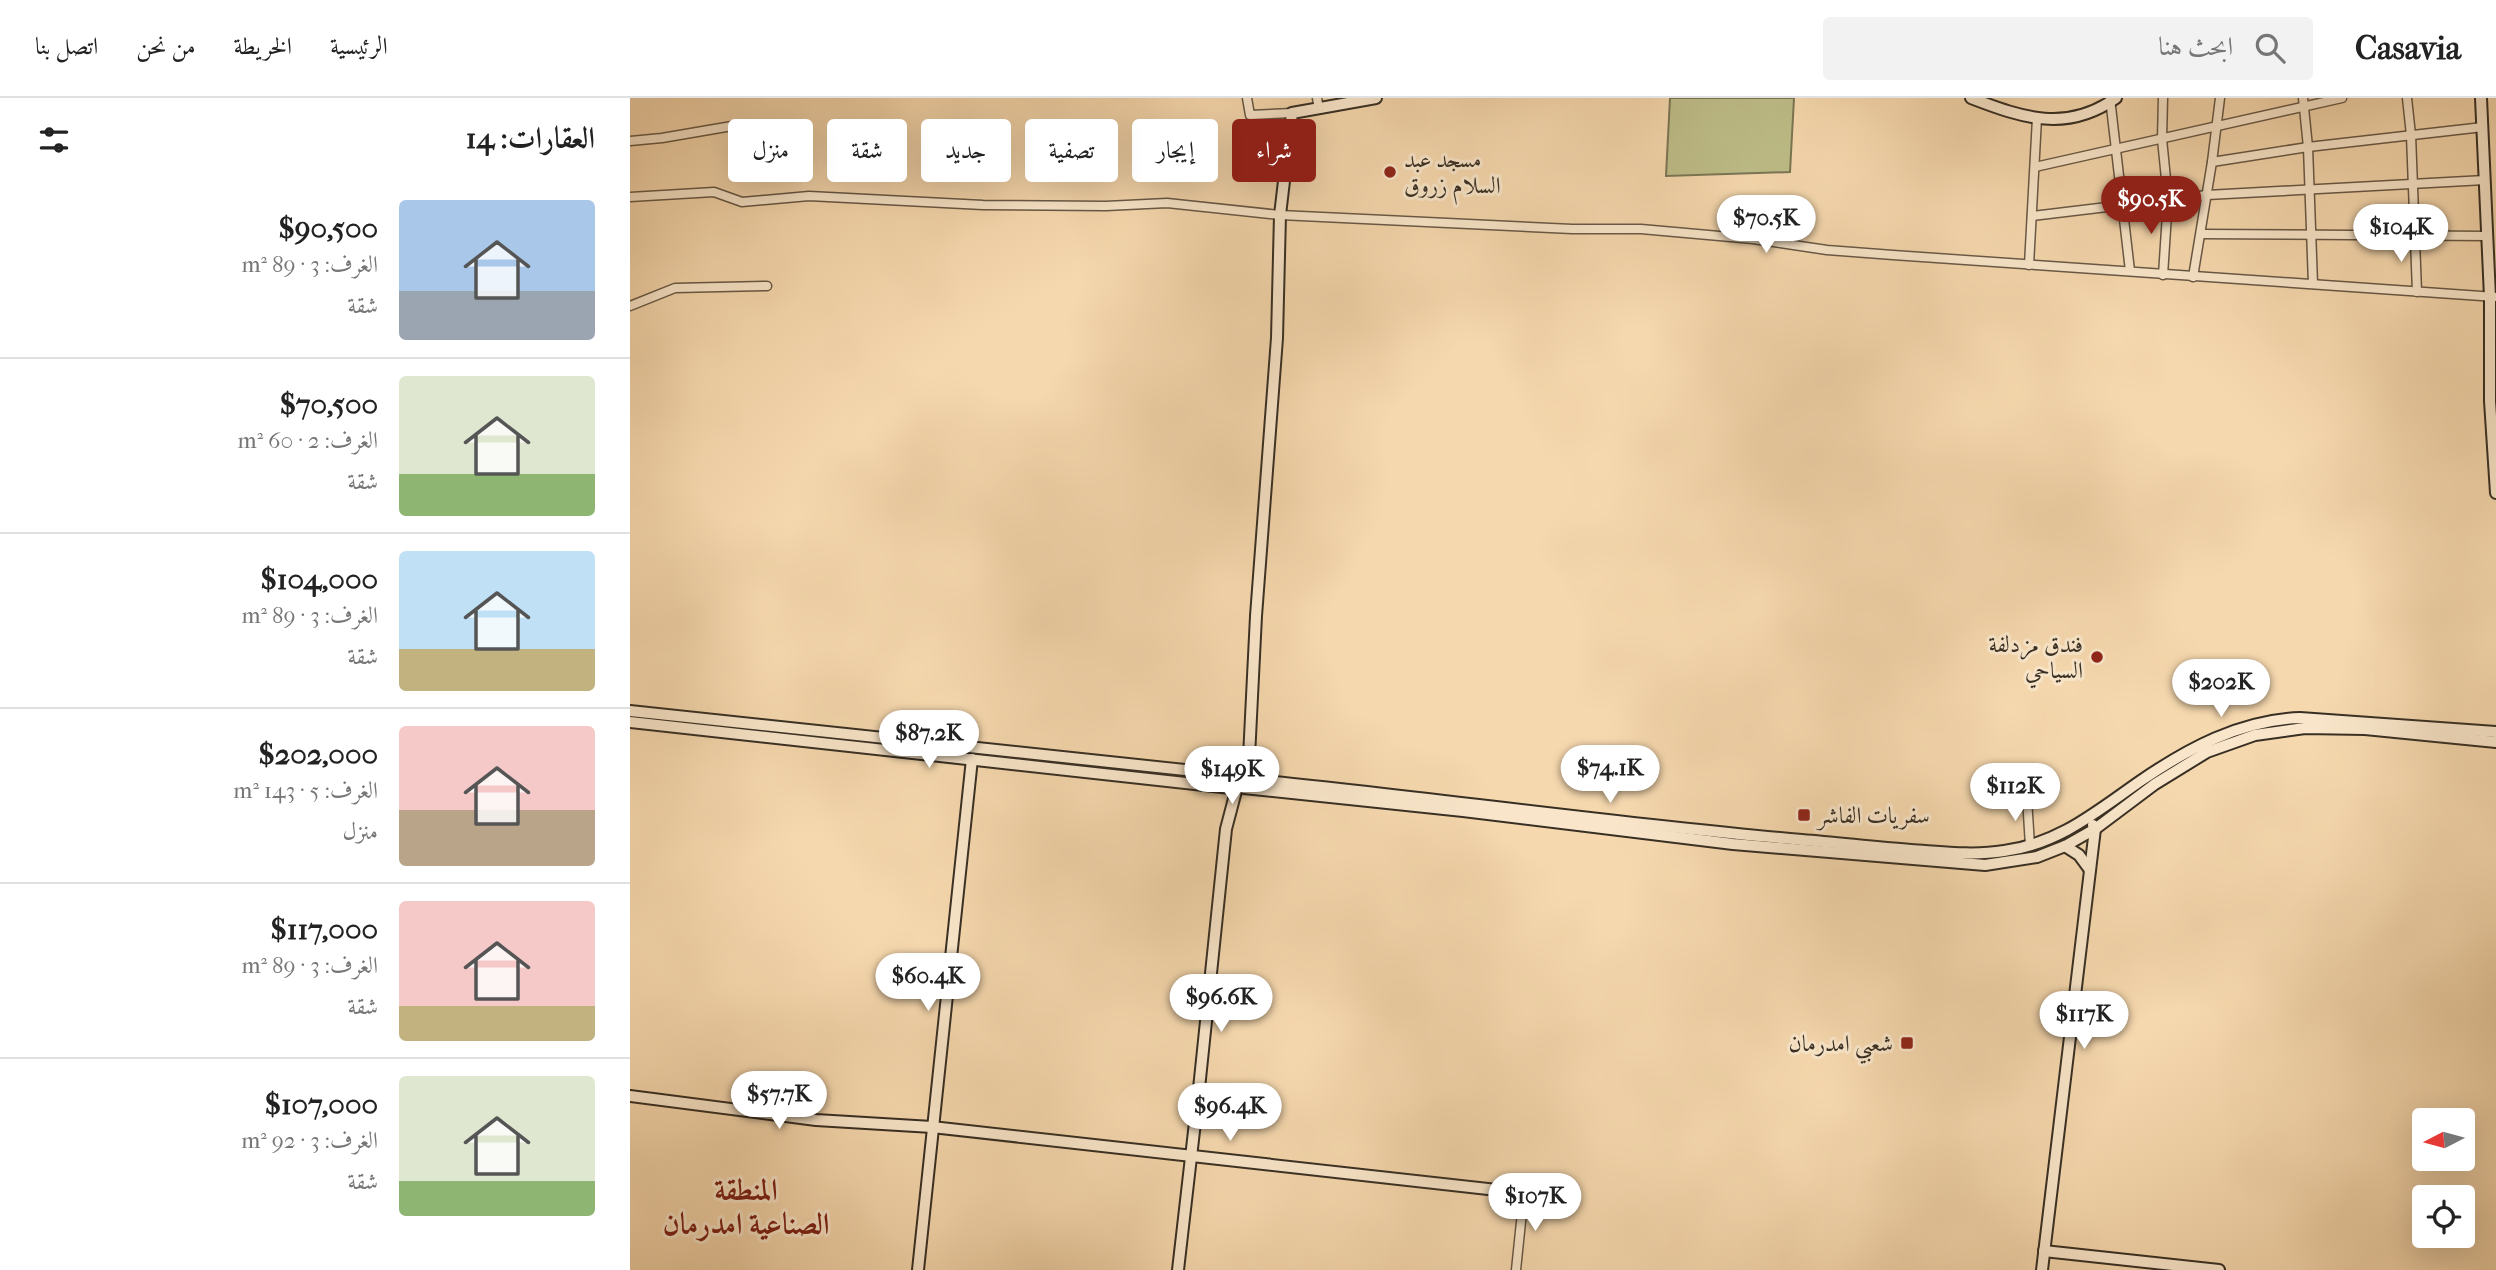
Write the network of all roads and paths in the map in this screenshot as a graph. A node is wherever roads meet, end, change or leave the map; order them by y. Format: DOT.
graph roads {
  1 [pos="1247,98"];
  2 [pos="1376,98"];
  3 [pos="1971,98"];
  4 [pos="2163,98"];
  5 [pos="2220,98"];
  6 [pos="2303,98"];
  7 [pos="2342,98"];
  8 [pos="2407,98"];
  9 [pos="2481,98"];
  10 [pos="2112,99"];
  11 [pos="1318,103"];
  12 [pos="2305,108"];
  13 [pos="1292,114"];
  14 [pos="2037,118"];
  15 [pos="728,127"];
  16 [pos="2483,127"];
  17 [pos="2217,128"];
  18 [pos="2411,135"];
  19 [pos="2162,139"];
  20 [pos="630,141"];
  21 [pos="2308,147"];
  22 [pos="2115,150"];
  23 [pos="2213,162"];
  24 [pos="2035,167"];
  25 [pos="2485,180"];
  26 [pos="2412,183"];
  27 [pos="2309,189"];
  28 [pos="2207,195"];
  29 [pos="630,197"];
  30 [pos="2168,199"];
  31 [pos="2123,206"];
  32 [pos="1280,215"];
  33 [pos="2032,216"];
  34 [pos="2201,234"];
  35 [pos="2311,235"];
  36 [pos="2414,235"];
  37 [pos="2487,236"];
  38 [pos="2029,265"];
  39 [pos="2130,271"];
  40 [pos="2163,275"];
  41 [pos="2193,277"];
  42 [pos="2313,285"];
  43 [pos="767,286"];
  44 [pos="2417,292"];
  45 [pos="2493,297"];
  46 [pos="630,306"];
  47 [pos="2493,365"];
  48 [pos="2495,435"];
  49 [pos="2496,493"];
  50 [pos="630,711"];
  51 [pos="630,722"];
  52 [pos="2342,725"];
  53 [pos="2496,732"];
  54 [pos="2496,742"];
  55 [pos="972,759"];
  56 [pos="1238,782"];
  57 [pos="2027,798"];
  58 [pos="2092,823"];
  59 [pos="1774,843"];
  60 [pos="2031,846"];
  61 [pos="2065,846"];
  62 [pos="2090,870"];
  63 [pos="630,1096"];
  64 [pos="932,1127"];
  65 [pos="1192,1156"];
  66 [pos="1524,1193"];
  67 [pos="2044,1251"];
  68 [pos="918,1270"];
  69 [pos="1178,1270"];
  70 [pos="1516,1270"];
  71 [pos="2042,1270"];
  72 [pos="2219,1270"];
  1 -- 13 [label="street"];
  2 -- 11 [label="street"];
  3 -- 14 [label="street"];
  4 -- 19 [label="street"];
  5 -- 17 [label="street"];
  6 -- 12 [label="street"];
  7 -- 12 [label="street"];
  8 -- 18 [label="street"];
  9 -- 16 [label="street"];
  10 -- 14 [label="street"];
  10 -- 22 [label="street"];
  11 -- 13 [label="street"];
  12 -- 17 [label="street"];
  12 -- 21 [label="street"];
  13 -- 32 [label="street"];
  14 -- 24 [label="street"];
  15 -- 20 [label="street"];
  16 -- 18 [label="street"];
  16 -- 25 [label="street"];
  17 -- 19 [label="street"];
  17 -- 23 [label="street"];
  18 -- 21 [label="street"];
  18 -- 26 [label="street"];
  19 -- 22 [label="street"];
  19 -- 30 [label="street"];
  21 -- 23 [label="street"];
  21 -- 27 [label="street"];
  22 -- 24 [label="street"];
  22 -- 31 [label="street"];
  23 -- 28 [label="street"];
  24 -- 33 [label="street"];
  25 -- 26 [label="street"];
  25 -- 37 [label="street"];
  26 -- 27 [label="street"];
  26 -- 36 [label="street"];
  27 -- 28 [label="street"];
  27 -- 35 [label="street"];
  28 -- 30 [label="street"];
  28 -- 34 [label="street"];
  29 -- 32 [label="street"];
  30 -- 31 [label="street"];
  30 -- 40 [label="street"];
  31 -- 33 [label="street"];
  31 -- 39 [label="street"];
  32 -- 38 [label="street"];
  32 -- 56 [label="street"];
  33 -- 38 [label="street"];
  34 -- 35 [label="street"];
  34 -- 41 [label="street"];
  35 -- 36 [label="street"];
  35 -- 42 [label="street"];
  36 -- 37 [label="street"];
  36 -- 44 [label="street"];
  37 -- 45 [label="street"];
  38 -- 39 [label="street"];
  39 -- 40 [label="street"];
  40 -- 41 [label="street"];
  41 -- 42 [label="street"];
  42 -- 44 [label="street"];
  43 -- 46 [label="street"];
  44 -- 45 [label="street"];
  45 -- 47 [label="street"];
  47 -- 48 [label="street"];
  48 -- 49 [label="street"];
  50 -- 56 [label="street"];
  51 -- 55 [label="street"];
  52 -- 53 [label="street"];
  52 -- 54 [label="street"];
  52 -- 58 [label="street"];
  55 -- 56 [label="street"];
  55 -- 64 [label="street"];
  56 -- 59 [label="street"];
  56 -- 65 [label="street"];
  57 -- 60 [label="street"];
  58 -- 60 [label="street"];
  58 -- 61 [label="street"];
  58 -- 62 [label="street"];
  59 -- 60 [label="street"];
  59 -- 61 [label="street"];
  61 -- 62 [label="street"];
  62 -- 67 [label="street"];
  63 -- 64 [label="street"];
  64 -- 65 [label="street"];
  64 -- 68 [label="street"];
  65 -- 66 [label="street"];
  65 -- 69 [label="street"];
  66 -- 70 [label="street"];
  67 -- 71 [label="street"];
  67 -- 72 [label="street"];
}
